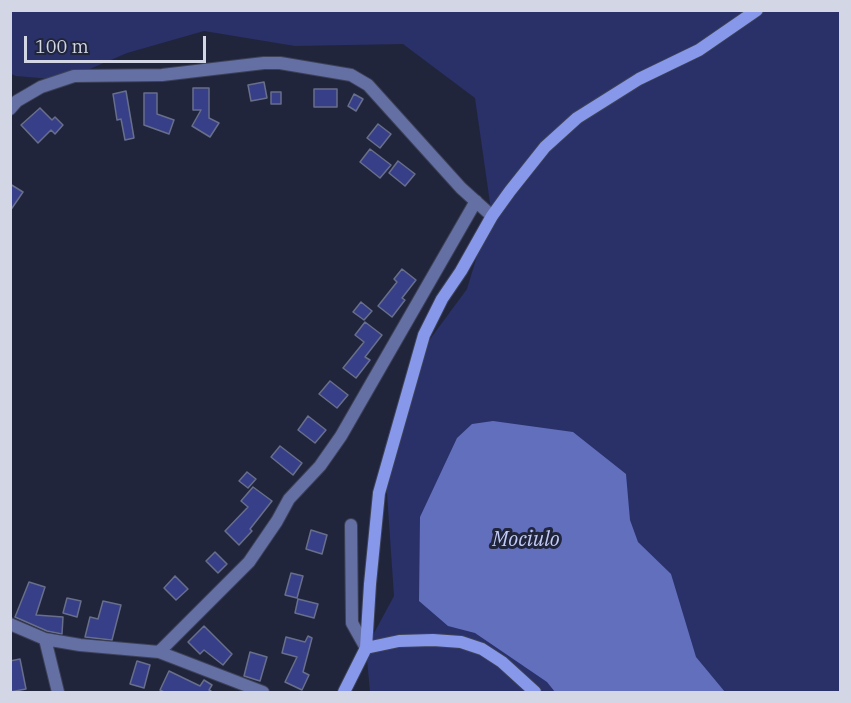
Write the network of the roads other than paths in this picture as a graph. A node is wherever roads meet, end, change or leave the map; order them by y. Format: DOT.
graph roads {
  1 [pos="757,10"];
  2 [pos="10,109"];
  3 [pos="476,201"];
  4 [pos="492,216"];
  5 [pos="351,525"];
  6 [pos="10,624"];
  7 [pos="45,639"];
  8 [pos="366,648"];
  9 [pos="159,652"];
  10 [pos="58,693"];
  11 [pos="263,693"];
  12 [pos="344,693"];
  13 [pos="535,693"];
  1 -- 4 [label="street"];
  2 -- 3 [label="street"];
  3 -- 4 [label="street"];
  3 -- 9 [label="street"];
  4 -- 8 [label="street"];
  5 -- 8 [label="street"];
  6 -- 7 [label="street"];
  7 -- 9 [label="street"];
  7 -- 10 [label="street"];
  8 -- 12 [label="street"];
  8 -- 13 [label="street"];
  9 -- 11 [label="street"];
}
